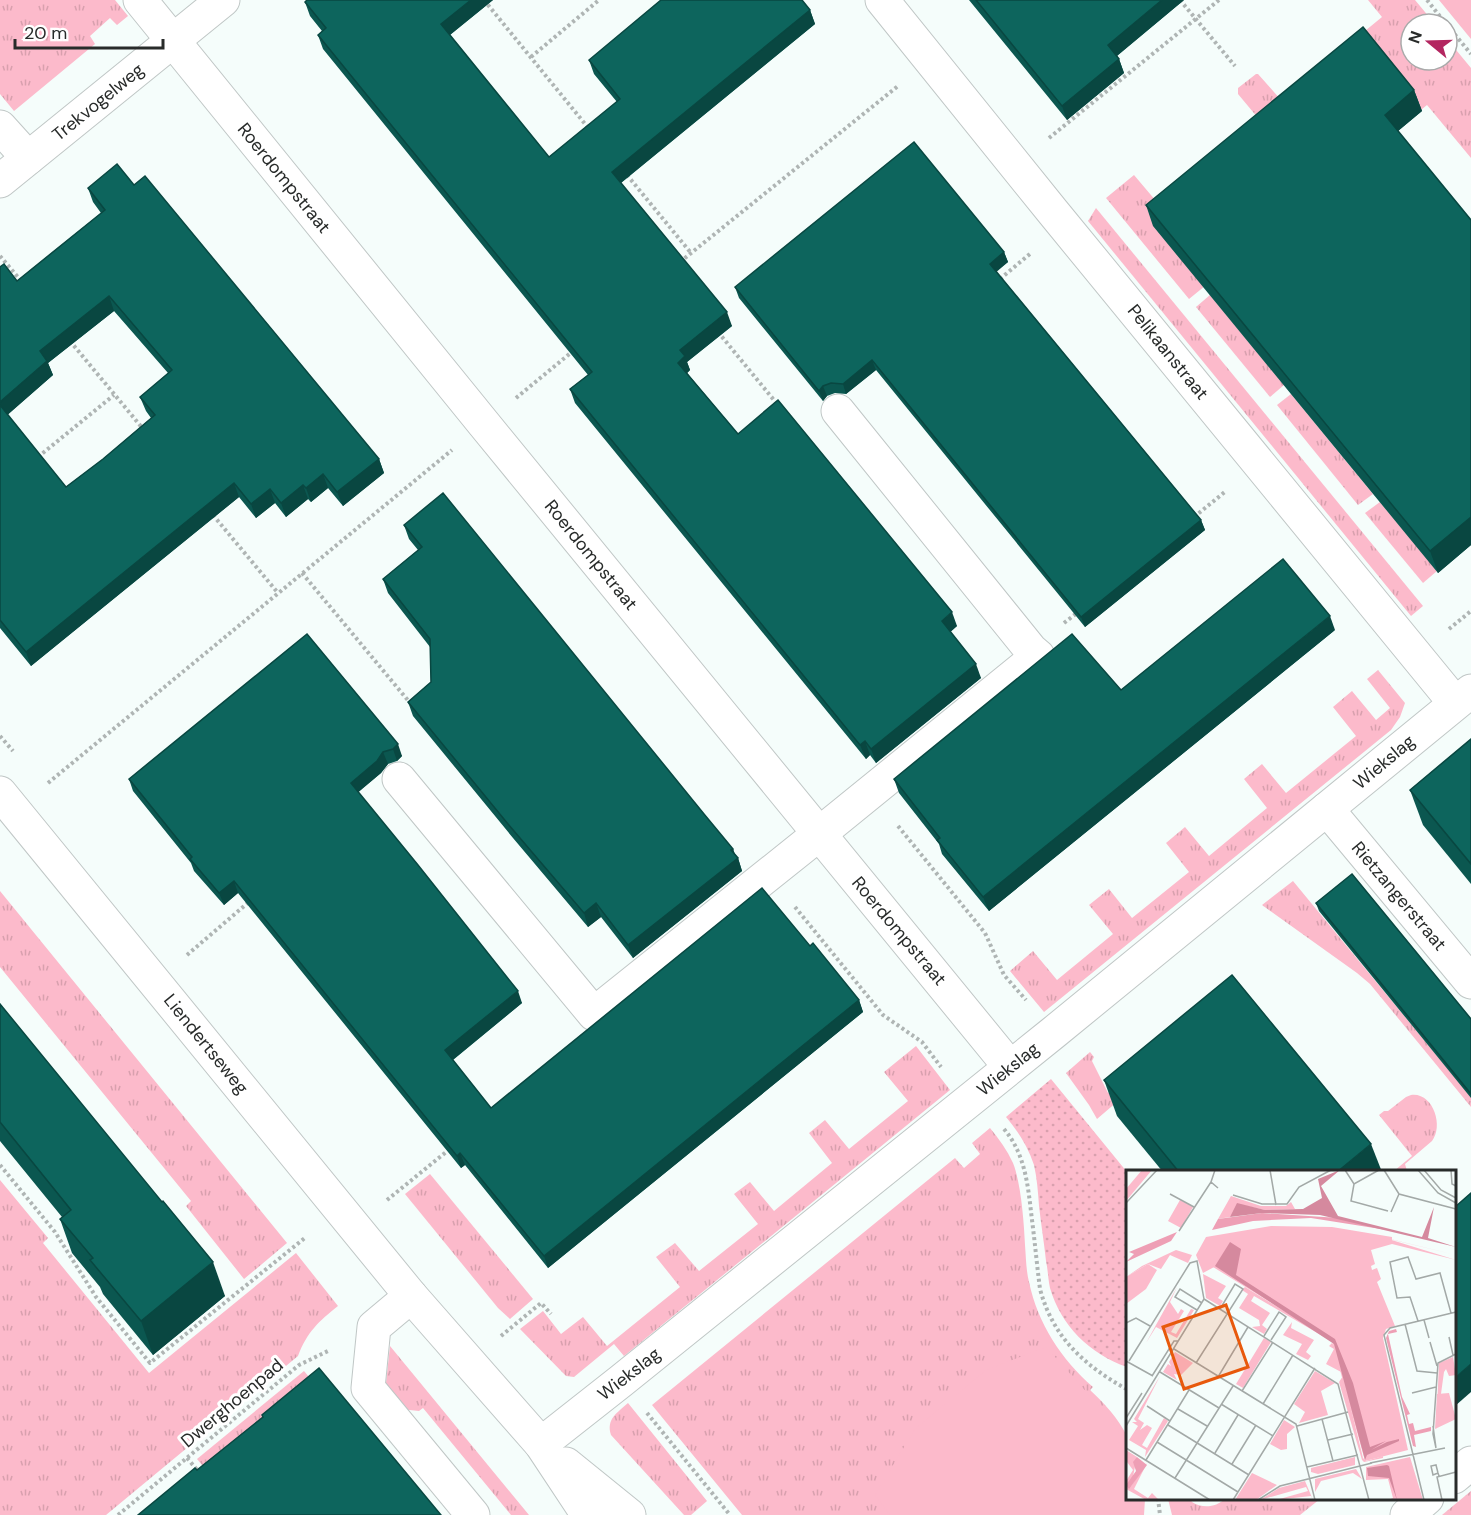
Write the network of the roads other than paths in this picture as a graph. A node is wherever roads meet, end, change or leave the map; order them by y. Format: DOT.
graph roads {
  1 [pos="140,0"];
  2 [pos="224,0"];
  3 [pos="882,0"];
  4 [pos="173,41"];
  5 [pos="0,126"];
  6 [pos="28,158"];
  7 [pos="0,181"];
  8 [pos="838,411"];
  9 [pos="1463,697"];
  10 [pos="399,779"];
  11 [pos="0,793"];
  12 [pos="1328,809"];
  13 [pos="819,834"];
  14 [pos="1471,982"];
  15 [pos="1010,1067"];
  16 [pos="411,1296"];
  17 [pos="541,1444"];
  18 [pos="1471,1463"];
  19 [pos="1456,1476"];
  20 [pos="1425,1500"];
  21 [pos="473,1515"];
  22 [pos="588,1515"];
  23 [pos="629,1515"];
  24 [pos="1407,1515"];
  1 -- 4 [label="street, Roerdompstraat"];
  2 -- 4 [label="street, Trekvogelweg"];
  3 -- 9 [label="street, Pelikaanstraat"];
  4 -- 6 [label="street, Trekvogelweg"];
  4 -- 13 [label="street, Roerdompstraat"];
  5 -- 6 [label="street"];
  6 -- 7 [label="street, Trekvogelweg"];
  8 -- 13 [label="street"];
  9 -- 12 [label="street, Wiekslag"];
  10 -- 13 [label="street"];
  11 -- 16 [label="street, Liendertseweg"];
  12 -- 14 [label="street, Rietzangerstraat"];
  12 -- 15 [label="street, Wiekslag"];
  13 -- 15 [label="street, Roerdompstraat"];
  15 -- 17 [label="street, Wiekslag"];
  16 -- 17 [label="street, Liendertseweg"];
  16 -- 21 [label="street"];
  17 -- 22 [label="street, Liendertseweg"];
  17 -- 23 [label="street, Liendertseweg"];
  18 -- 19 [label="street"];
  20 -- 24 [label="street"];
}
